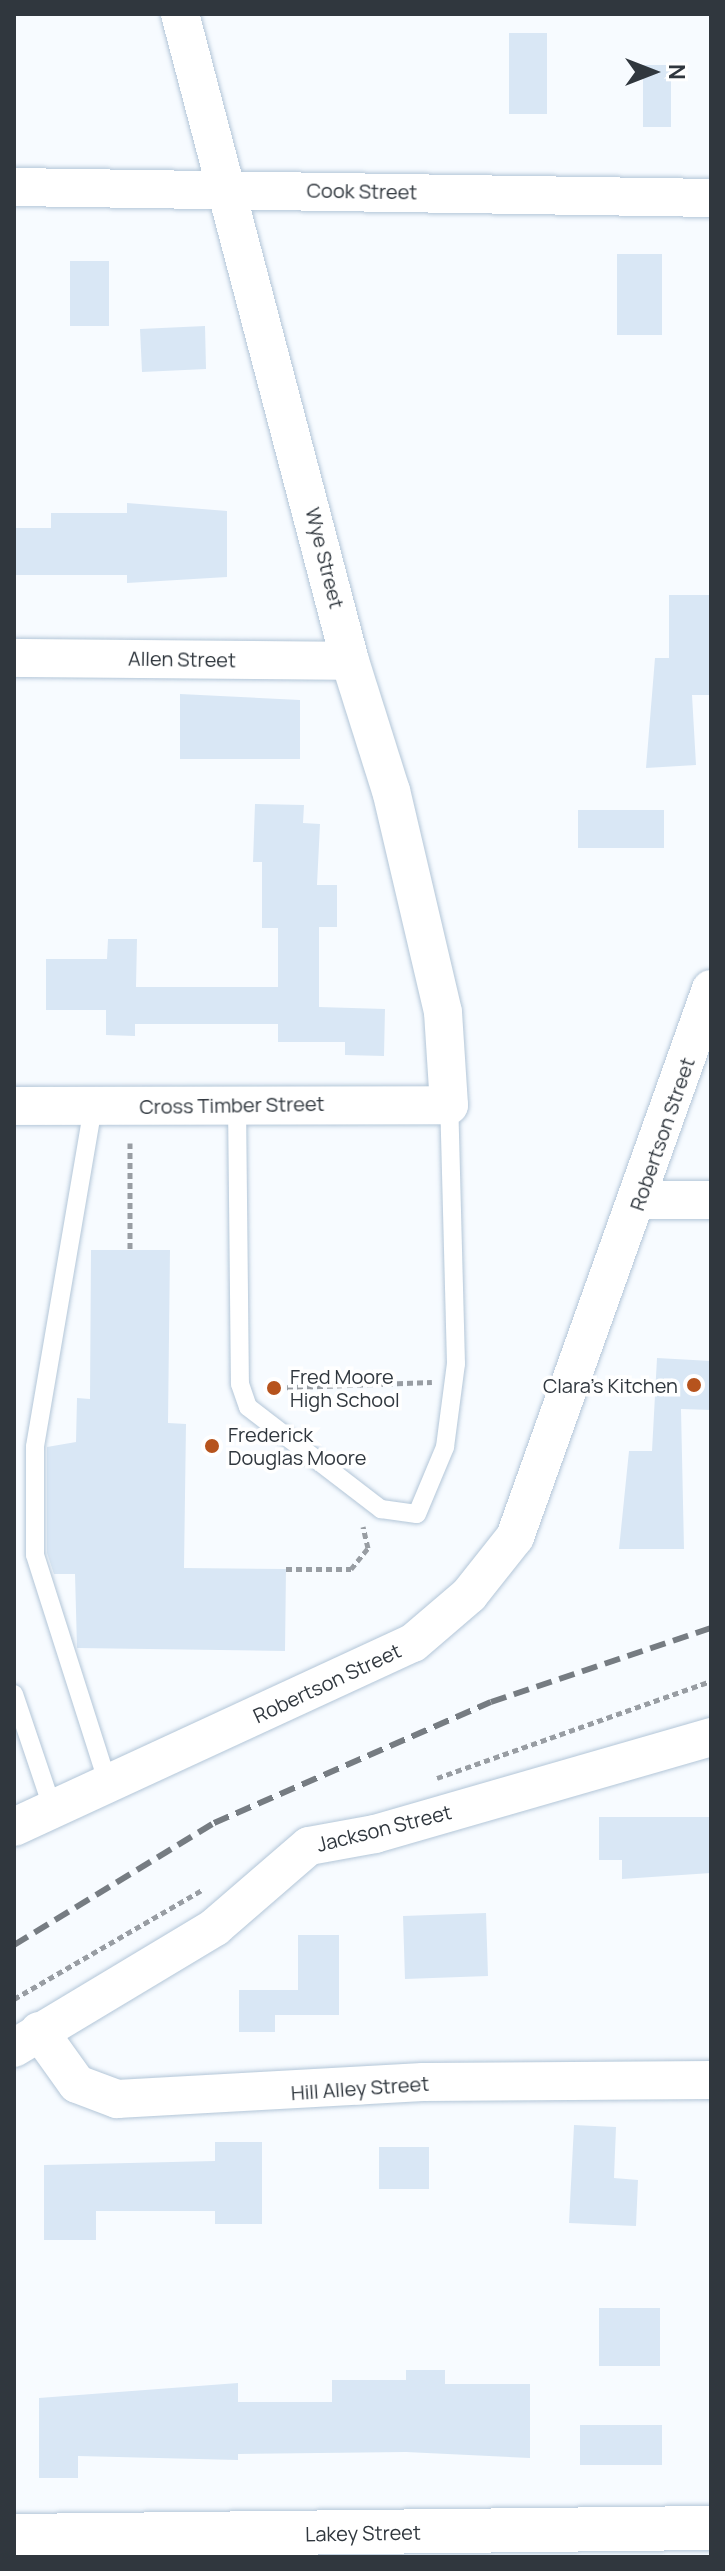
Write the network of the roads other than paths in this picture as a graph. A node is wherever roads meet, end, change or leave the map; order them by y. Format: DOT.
graph roads {
  1 [pos="180,14"];
  2 [pos="14,187"];
  3 [pos="226,193"];
  4 [pos="711,198"];
  5 [pos="14,658"];
  6 [pos="350,661"];
  7 [pos="711,989"];
  8 [pos="237,1103"];
  9 [pos="449,1105"];
  10 [pos="14,1106"];
  11 [pos="93,1107"];
  12 [pos="639,1200"];
  13 [pos="711,1200"];
  14 [pos="14,1694"];
  15 [pos="711,1737"];
  16 [pos="108,1784"];
  17 [pos="53,1810"];
  18 [pos="14,1827"];
  19 [pos="26,2040"];
  20 [pos="711,2080"];
  21 [pos="711,2528"];
  22 [pos="14,2536"];
  1 -- 3 [label="street, Wye Street"];
  2 -- 3 [label="street, Cook Street"];
  3 -- 4 [label="street, Cook Street"];
  3 -- 6 [label="street, Wye Street"];
  5 -- 6 [label="street, Allen Street"];
  6 -- 9 [label="street, Wye Street"];
  7 -- 12 [label="street, Robertson Street"];
  8 -- 9 [label="street, Cross Timber Street"];
  8 -- 9 [label="lane"];
  8 -- 11 [label="street, Cross Timber Street"];
  10 -- 11 [label="street, Cross Timber Street"];
  11 -- 16 [label="lane"];
  12 -- 13 [label="street"];
  12 -- 16 [label="street, Robertson Street"];
  14 -- 17 [label="lane"];
  15 -- 19 [label="street, Jackson Street"];
  16 -- 17 [label="street, Robertson Street"];
  17 -- 18 [label="street, Robertson Street"];
  19 -- 20 [label="street, Hill Alley Street"];
  21 -- 22 [label="street, Lakey Street"];
}
